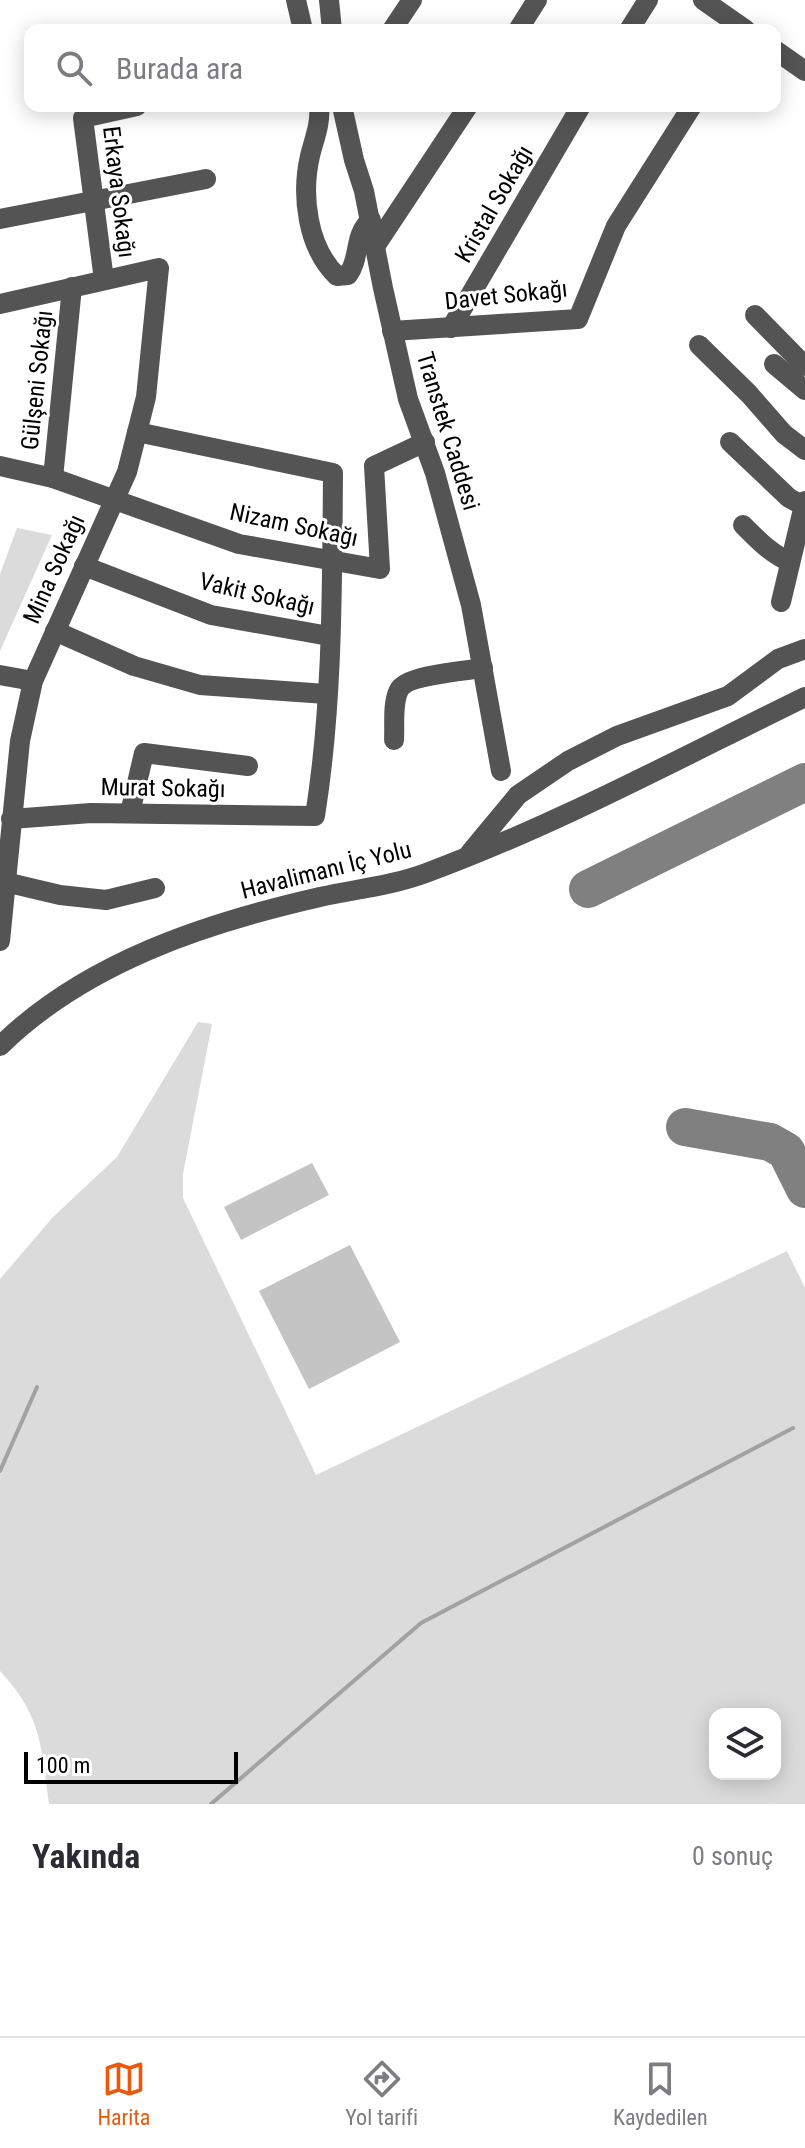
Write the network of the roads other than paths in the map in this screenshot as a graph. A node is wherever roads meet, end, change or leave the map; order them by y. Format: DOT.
graph roads {
  1 [pos="296,0"];
  2 [pos="329,0"];
  3 [pos="412,0"];
  4 [pos="537,0"];
  5 [pos="648,0"];
  6 [pos="703,0"];
  7 [pos="302,24"];
  8 [pos="331,24"];
  9 [pos="396,24"];
  10 [pos="522,24"];
  11 [pos="633,24"];
  12 [pos="736,24"];
  13 [pos="781,54"];
  14 [pos="805,71"];
  15 [pos="110,112"];
  16 [pos="319,112"];
  17 [pos="344,112"];
  18 [pos="464,112"];
  19 [pos="577,112"];
  20 [pos="688,112"];
  21 [pos="206,179"];
  22 [pos="93,199"];
  23 [pos="0,219"];
  24 [pos="371,220"];
  25 [pos="376,245"];
  26 [pos="104,280"];
  27 [pos="72,287"];
  28 [pos="0,304"];
  29 [pos="755,315"];
  30 [pos="451,328"];
  31 [pos="392,331"];
  32 [pos="699,345"];
  33 [pos="774,364"];
  34 [pos="805,366"];
  35 [pos="805,390"];
  36 [pos="137,432"];
  37 [pos="425,442"];
  38 [pos="730,442"];
  39 [pos="805,450"];
  40 [pos="0,466"];
  41 [pos="53,478"];
  42 [pos="115,498"];
  43 [pos="804,503"];
  44 [pos="743,525"];
  45 [pos="332,560"];
  46 [pos="790,562"];
  47 [pos="84,566"];
  48 [pos="781,602"];
  49 [pos="55,631"];
  50 [pos="329,636"];
  51 [pos="805,649"];
  52 [pos="483,668"];
  53 [pos="0,675"];
  54 [pos="33,681"];
  55 [pos="326,694"];
  56 [pos="805,697"];
  57 [pos="394,740"];
  58 [pos="248,766"];
  59 [pos="501,771"];
  60 [pos="130,813"];
  61 [pos="11,819"];
  62 [pos="4,841"];
  63 [pos="466,858"];
  64 [pos="5,882"];
  65 [pos="155,888"];
  66 [pos="0,941"];
  67 [pos="0,1046"];
  1 -- 7 [label="street"];
  2 -- 8 [label="street"];
  3 -- 9 [label="street"];
  4 -- 10 [label="street"];
  5 -- 11 [label="street"];
  6 -- 12 [label="street"];
  13 -- 14 [label="street"];
  15 -- 22 [label="street, Erkaya Sokağı"];
  16 -- 24 [label="street"];
  17 -- 24 [label="street, Transtek Caddesi"];
  18 -- 25 [label="street"];
  19 -- 30 [label="street, Kristal Sokağı"];
  20 -- 30 [label="street, Davet Sokağı"];
  21 -- 22 [label="street"];
  22 -- 23 [label="street"];
  22 -- 26 [label="street, Erkaya Sokağı"];
  24 -- 25 [label="street, Transtek Caddesi"];
  25 -- 31 [label="street, Transtek Caddesi"];
  26 -- 27 [label="street"];
  26 -- 36 [label="street, Mina Sokağı"];
  27 -- 28 [label="street"];
  27 -- 41 [label="street, Gülşeni Sokağı"];
  29 -- 34 [label="street"];
  30 -- 31 [label="street, Davet Sokağı"];
  31 -- 37 [label="street, Transtek Caddesi"];
  32 -- 39 [label="street"];
  33 -- 35 [label="street"];
  36 -- 42 [label="street, Mina Sokağı"];
  36 -- 45 [label="street"];
  37 -- 45 [label="street, Nizam Sokağı"];
  37 -- 52 [label="street, Transtek Caddesi"];
  38 -- 43 [label="street"];
  40 -- 41 [label="street, Nizam Sokağı"];
  41 -- 42 [label="street, Nizam Sokağı"];
  42 -- 45 [label="street, Nizam Sokağı"];
  42 -- 47 [label="street, Mina Sokağı"];
  43 -- 46 [label="street"];
  44 -- 46 [label="street"];
  45 -- 50 [label="street"];
  46 -- 48 [label="street"];
  47 -- 49 [label="street, Mina Sokağı"];
  47 -- 50 [label="street, Vakit Sokağı"];
  49 -- 54 [label="street, Mina Sokağı"];
  49 -- 55 [label="street"];
  50 -- 55 [label="street"];
  51 -- 63 [label="street"];
  52 -- 57 [label="street"];
  52 -- 59 [label="street, Transtek Caddesi"];
  53 -- 54 [label="street"];
  54 -- 61 [label="street, Mina Sokağı"];
  55 -- 60 [label="street, Murat Sokağı"];
  56 -- 63 [label="street, Havalimanı İç Yolu"];
  58 -- 60 [label="street"];
  60 -- 61 [label="street, Murat Sokağı"];
  61 -- 62 [label="street, Mina Sokağı"];
  62 -- 64 [label="street, Mina Sokağı"];
  63 -- 67 [label="street, Havalimanı İç Yolu"];
  64 -- 65 [label="street"];
  64 -- 66 [label="street, Mina Sokağı"];
}
